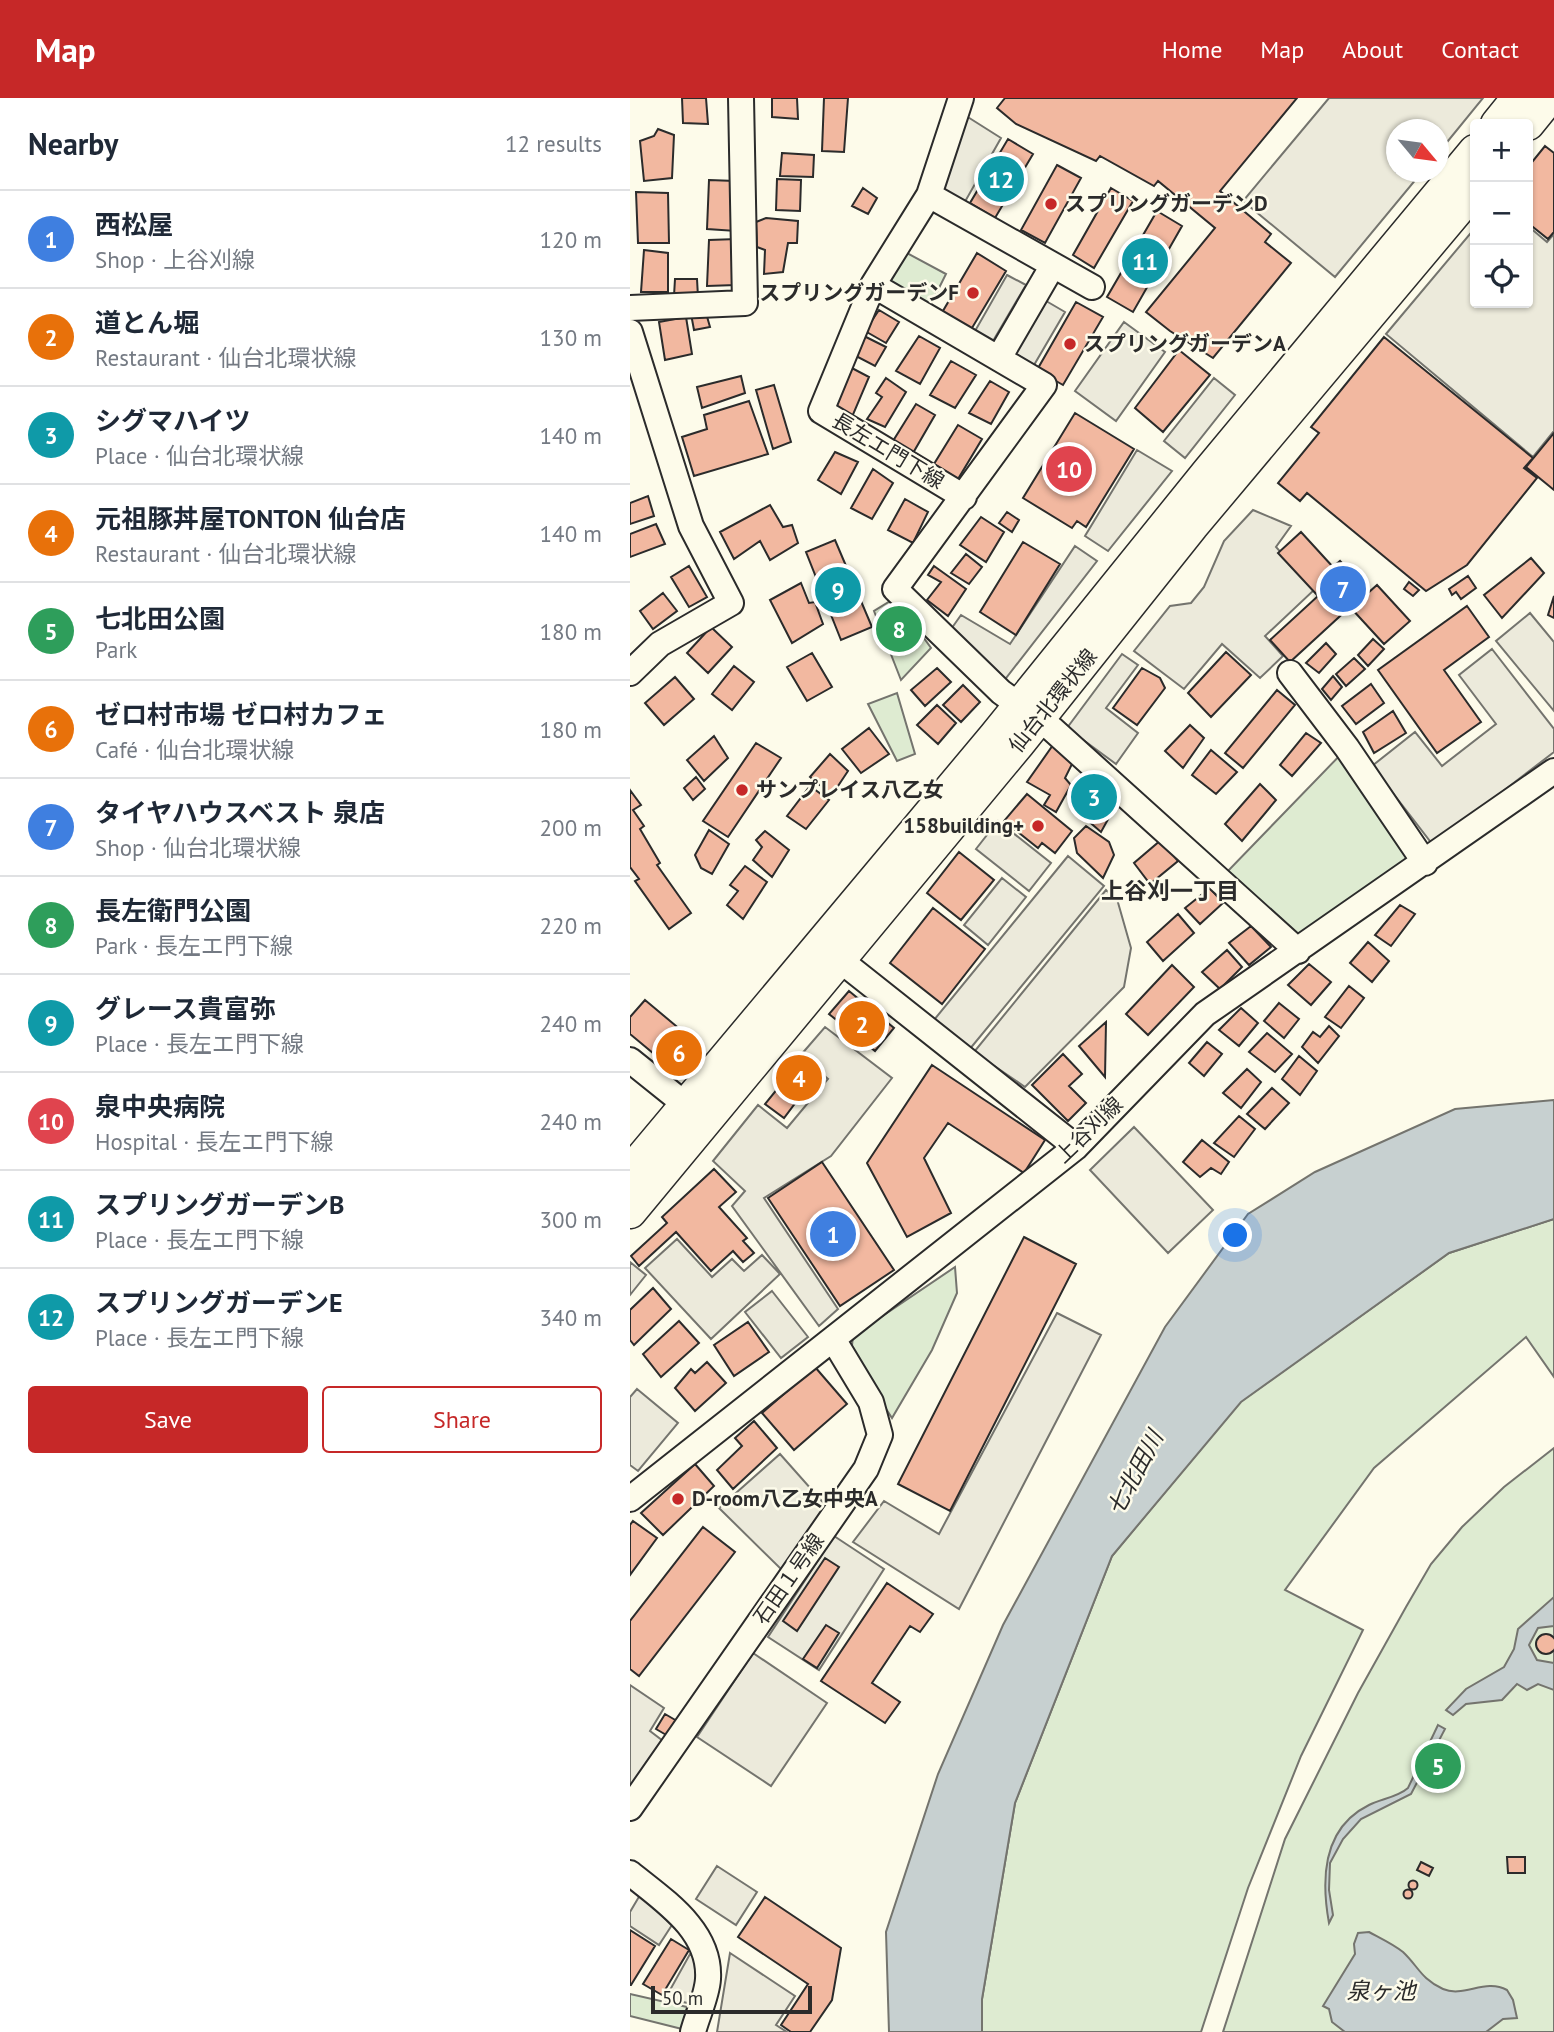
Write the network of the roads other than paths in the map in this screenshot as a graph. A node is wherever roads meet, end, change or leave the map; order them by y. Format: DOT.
graph roads {
  1 [pos="741,98"];
  2 [pos="961,98"];
  3 [pos="1518,98"];
  4 [pos="1549,98"];
  5 [pos="1501,119"];
  6 [pos="1532,119"];
  7 [pos="1470,157"];
  8 [pos="929,195"];
  9 [pos="1470,195"];
  10 [pos="1053,265"];
  11 [pos="873,285"];
  12 [pos="1092,287"];
  13 [pos="630,308"];
  14 [pos="630,332"];
  15 [pos="999,358"];
  16 [pos="964,497"];
  17 [pos="630,673"];
  18 [pos="1290,673"];
  19 [pos="1028,713"];
  20 [pos="1554,771"];
  21 [pos="1425,863"];
  22 [pos="1298,951"];
  23 [pos="840,960"];
  24 [pos="630,1059"];
  25 [pos="686,1105"];
  26 [pos="1076,1147"];
  27 [pos="630,1172"];
  28 [pos="630,1212"];
  29 [pos="833,1339"];
  30 [pos="630,1499"];
  31 [pos="630,1808"];
  32 [pos="630,1873"];
  33 [pos="693,2032"];
  1 -- 13 [label="street"];
  2 -- 8 [label="street"];
  3 -- 5 [label="main road"];
  4 -- 6 [label="main road"];
  7 -- 19 [label="main road, 仙台北環状線"];
  8 -- 10 [label="street"];
  8 -- 11 [label="street"];
  9 -- 19 [label="main road, 仙台北環状線"];
  10 -- 12 [label="street"];
  10 -- 15 [label="street"];
  11 -- 15 [label="street, 長左エ門下線"];
  11 -- 16 [label="street, 長左エ門下線"];
  14 -- 17 [label="street"];
  15 -- 16 [label="street, 長左エ門下線"];
  16 -- 19 [label="street, 長左エ門下線"];
  18 -- 21 [label="street"];
  19 -- 22 [label="street"];
  19 -- 23 [label="main road, 仙台北環状線"];
  19 -- 25 [label="main road, 仙台北環状線"];
  20 -- 21 [label="street, 上谷刈線"];
  21 -- 22 [label="street, 上谷刈線"];
  22 -- 26 [label="street, 上谷刈線"];
  23 -- 26 [label="street"];
  23 -- 28 [label="main road, 仙台北環状線"];
  24 -- 25 [label="street"];
  25 -- 27 [label="main road, 仙台北環状線"];
  26 -- 29 [label="street, 上谷刈線"];
  29 -- 30 [label="street, 上谷刈線"];
  29 -- 31 [label="street, 石田１号線"];
  32 -- 33 [label="street"];
}
